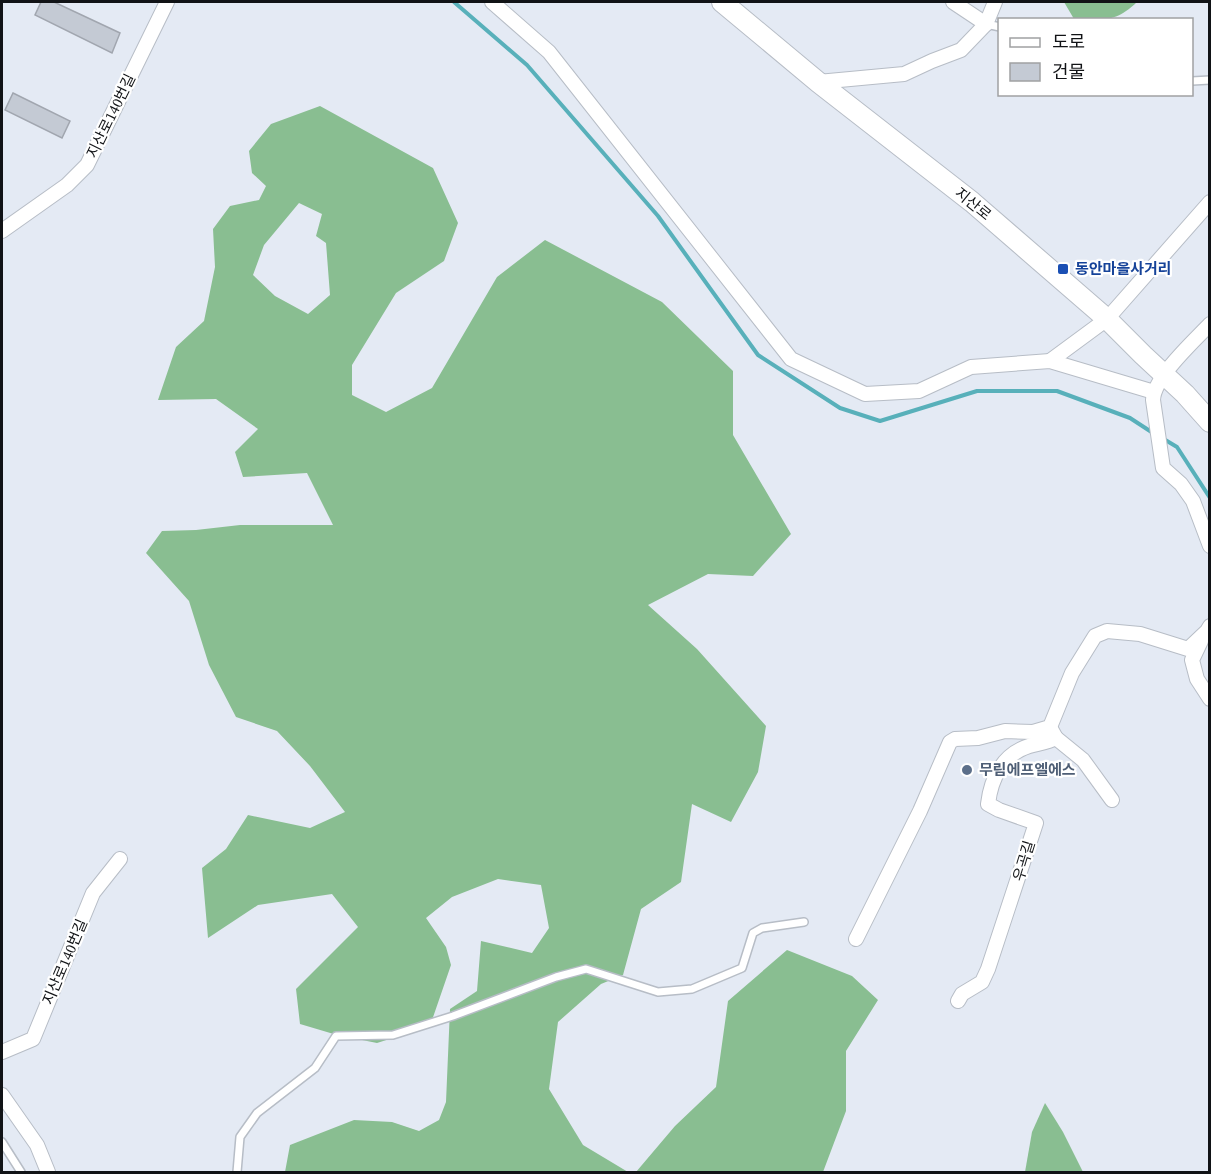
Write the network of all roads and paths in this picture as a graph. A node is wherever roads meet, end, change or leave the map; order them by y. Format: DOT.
graph roads {
  1 [pos="167,2"];
  2 [pos="492,2"];
  3 [pos="722,2"];
  4 [pos="953,2"];
  5 [pos="995,2"];
  6 [pos="993,26"];
  7 [pos="1209,80"];
  8 [pos="1193,81"];
  9 [pos="818,82"];
  10 [pos="1209,202"];
  11 [pos="2,231"];
  12 [pos="1107,318"];
  13 [pos="1209,324"];
  14 [pos="1050,361"];
  15 [pos="1165,374"];
  16 [pos="1153,396"];
  17 [pos="1209,422"];
  18 [pos="1209,546"];
  19 [pos="1208,629"];
  20 [pos="1209,699"];
  21 [pos="1053,733"];
  22 [pos="1112,800"];
  23 [pos="120,859"];
  24 [pos="804,922"];
  25 [pos="856,939"];
  26 [pos="958,1001"];
  27 [pos="2,1052"];
  28 [pos="2,1095"];
  29 [pos="2,1142"];
  30 [pos="21,1173"];
  31 [pos="48,1173"];
  32 [pos="237,1173"];
  1 -- 11 [label="street, 지산로140번길"];
  2 -- 14 [label="street"];
  3 -- 9 [label="main road, 지산로"];
  4 -- 6 [label="street"];
  5 -- 6 [label="street"];
  6 -- 9 [label="street"];
  7 -- 8 [label="lane"];
  9 -- 12 [label="main road, 지산로"];
  10 -- 12 [label="street"];
  12 -- 14 [label="street"];
  12 -- 15 [label="main road, 지산로"];
  13 -- 15 [label="street"];
  14 -- 16 [label="street"];
  15 -- 16 [label="street"];
  15 -- 17 [label="main road, 지산로"];
  16 -- 18 [label="street"];
  19 -- 20 [label="street"];
  19 -- 21 [label="street"];
  21 -- 22 [label="street"];
  21 -- 25 [label="street"];
  21 -- 26 [label="street, 우곡길"];
  23 -- 27 [label="street, 지산로140번길"];
  24 -- 32 [label="lane"];
  28 -- 31 [label="street"];
  29 -- 30 [label="lane"];
}
